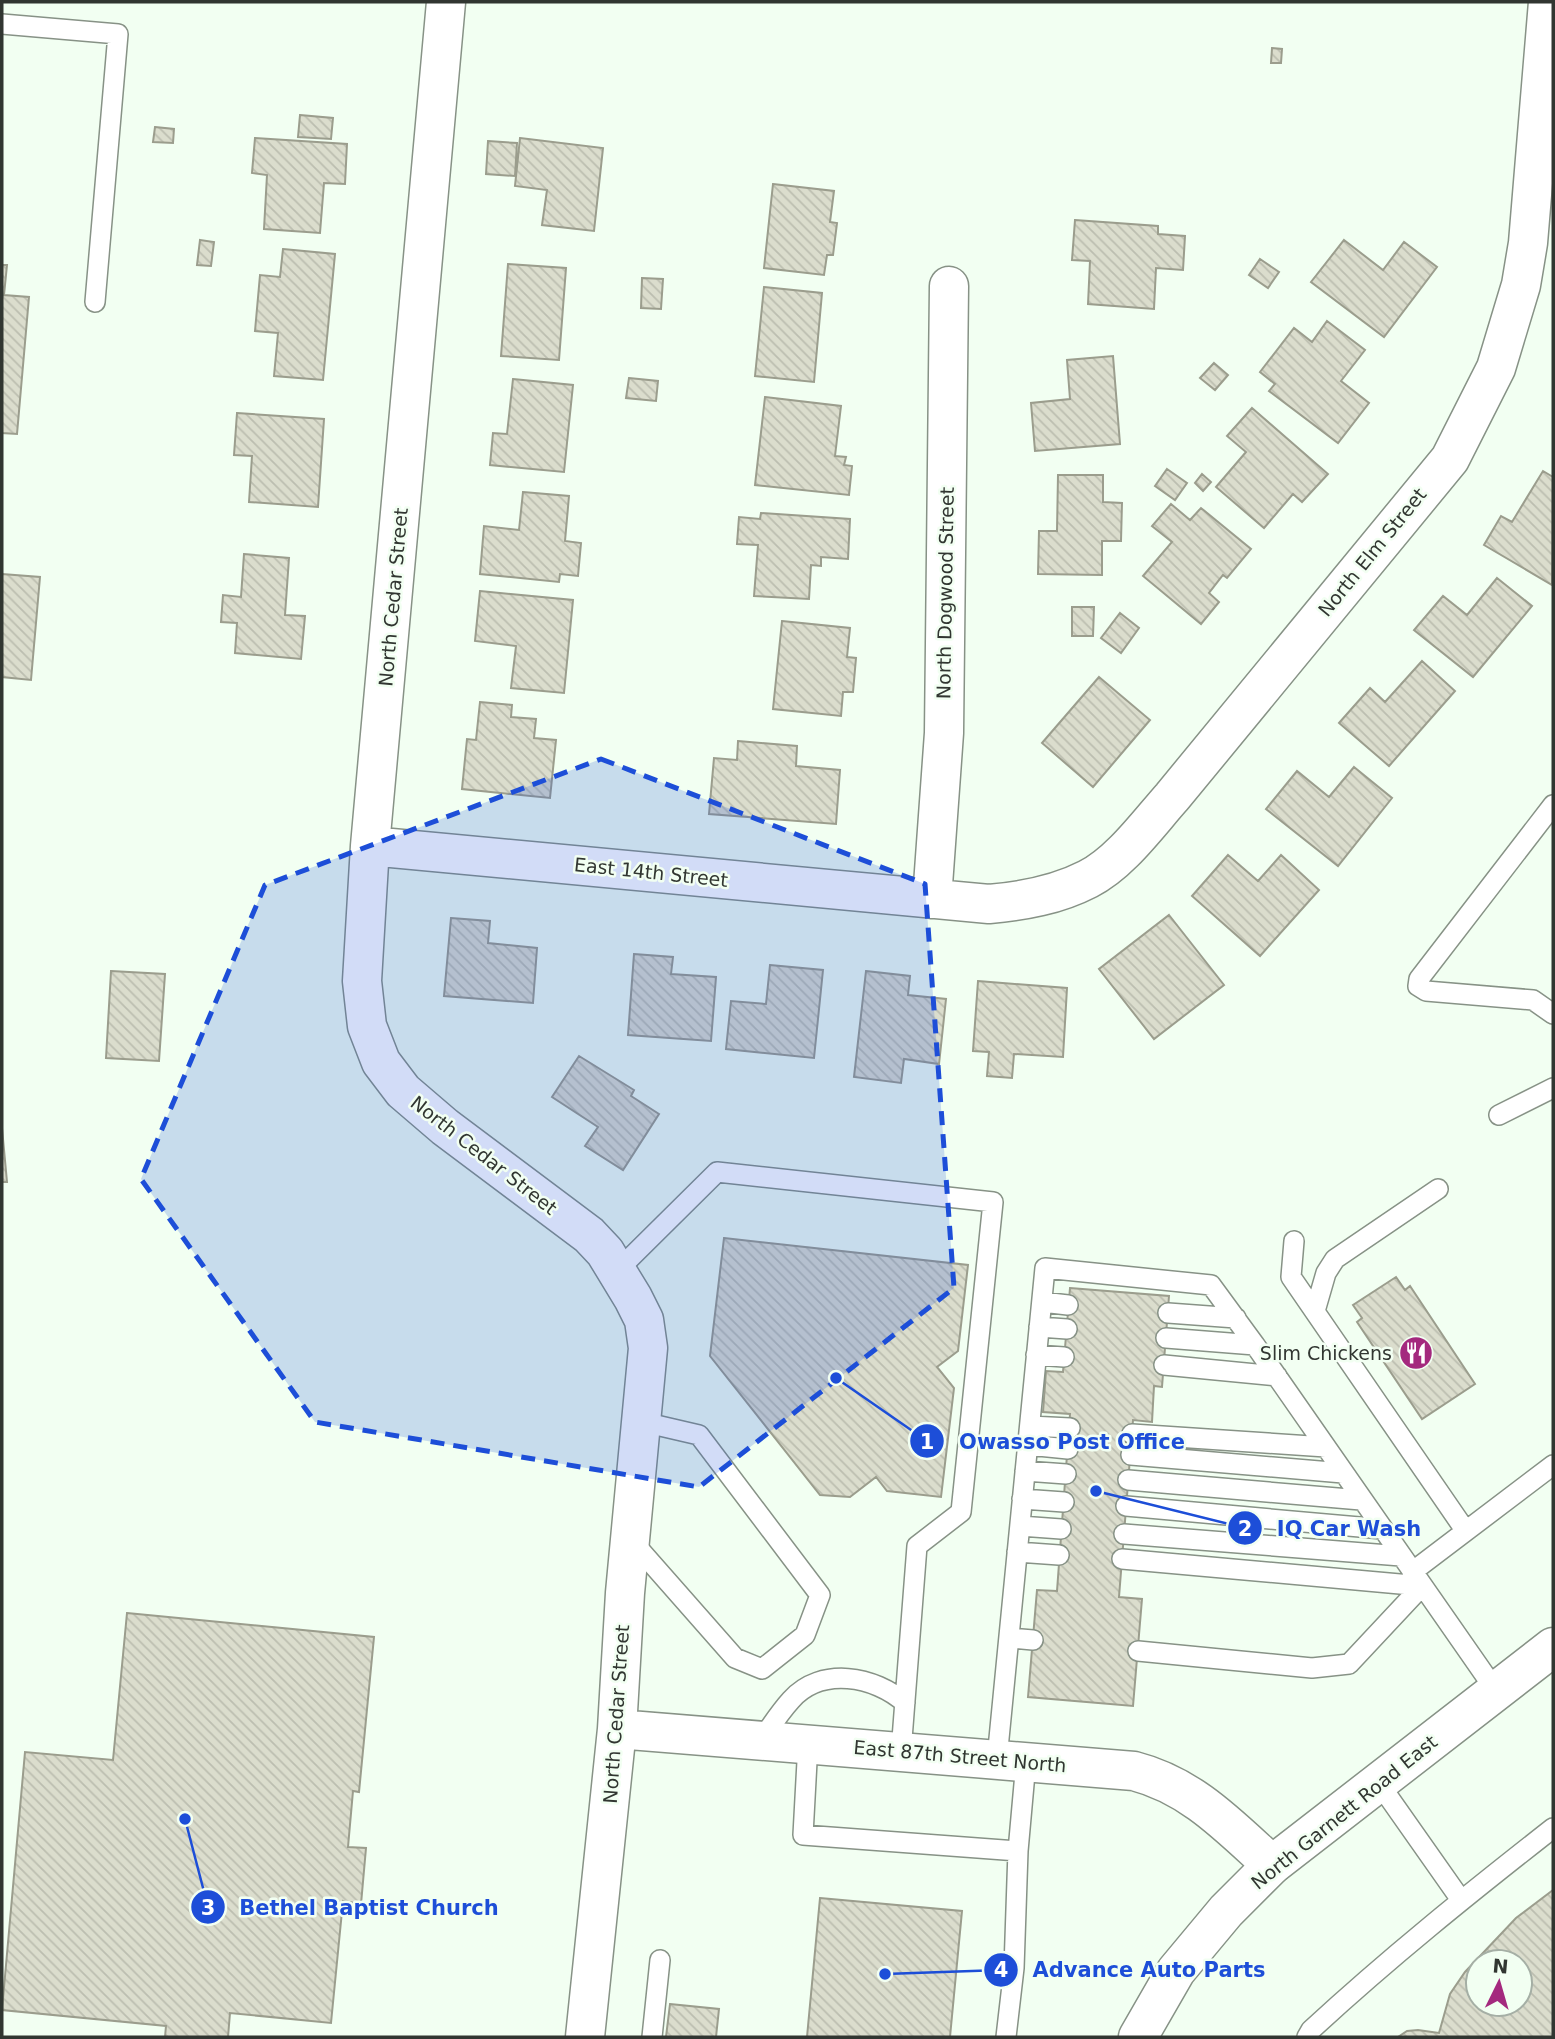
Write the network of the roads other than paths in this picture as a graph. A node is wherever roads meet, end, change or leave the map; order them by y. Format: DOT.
graph roads {
  1 [pos="446,2"];
  2 [pos="1548,2"];
  3 [pos="2,24"];
  4 [pos="949,286"];
  5 [pos="95,302"];
  6 [pos="1553,805"];
  7 [pos="370,846"];
  8 [pos="932,899"];
  9 [pos="1553,1014"];
  10 [pos="1553,1088"];
  11 [pos="1499,1115"];
  12 [pos="1438,1189"];
  13 [pos="1294,1241"];
  14 [pos="617,1271"];
  15 [pos="1042,1302"];
  16 [pos="1069,1305"];
  17 [pos="1315,1311"];
  18 [pos="1168,1313"];
  19 [pos="1236,1318"];
  20 [pos="1039,1327"];
  21 [pos="1067,1329"];
  22 [pos="1166,1338"];
  23 [pos="1255,1345"];
  24 [pos="1037,1354"];
  25 [pos="1064,1357"];
  26 [pos="1164,1365"];
  27 [pos="1277,1376"];
  28 [pos="643,1422"];
  29 [pos="1070,1428"];
  30 [pos="1132,1434"];
  31 [pos="1029,1435"];
  32 [pos="1326,1447"];
  33 [pos="1068,1448"];
  34 [pos="1131,1455"];
  35 [pos="1553,1465"];
  36 [pos="1025,1471"];
  37 [pos="1343,1473"];
  38 [pos="1066,1474"];
  39 [pos="1128,1480"];
  40 [pos="1022,1499"];
  41 [pos="1362,1500"];
  42 [pos="1064,1502"];
  43 [pos="1126,1506"];
  44 [pos="1020,1526"];
  45 [pos="1061,1529"];
  46 [pos="1382,1529"];
  47 [pos="1465,1530"];
  48 [pos="1124,1534"];
  49 [pos="631,1539"];
  50 [pos="1017,1552"];
  51 [pos="1059,1555"];
  52 [pos="1122,1559"];
  53 [pos="1412,1571"];
  54 [pos="1009,1638"];
  55 [pos="1033,1640"];
  56 [pos="1553,1647"];
  57 [pos="1138,1651"];
  58 [pos="1496,1691"];
  59 [pos="905,1703"];
  60 [pos="617,1729"];
  61 [pos="762,1740"];
  62 [pos="808,1744"];
  63 [pos="901,1752"];
  64 [pos="1011,1761"];
  65 [pos="1378,1782"];
  66 [pos="1553,1828"];
  67 [pos="1018,1851"];
  68 [pos="1272,1865"];
  69 [pos="1461,1900"];
  70 [pos="660,1960"];
  71 [pos="585,2037"];
  72 [pos="652,2037"];
  73 [pos="1006,2037"];
  74 [pos="1138,2037"];
  75 [pos="1307,2037"];
  1 -- 7 [label="street, North Cedar Street"];
  2 -- 8 [label="street, North Elm Street"];
  3 -- 5 [label="lane"];
  4 -- 8 [label="street, North Dogwood Street"];
  6 -- 9 [label="lane"];
  7 -- 8 [label="street, East 14th Street"];
  7 -- 14 [label="street, North Cedar Street"];
  10 -- 11 [label="lane"];
  12 -- 17 [label="lane"];
  13 -- 17 [label="lane"];
  14 -- 28 [label="street, North Cedar Street"];
  14 -- 59 [label="lane"];
  15 -- 16 [label="lane"];
  15 -- 19 [label="lane"];
  15 -- 20 [label="lane"];
  17 -- 47 [label="lane"];
  18 -- 19 [label="lane"];
  19 -- 23 [label="lane"];
  20 -- 21 [label="lane"];
  20 -- 24 [label="lane"];
  22 -- 23 [label="lane"];
  23 -- 27 [label="lane"];
  24 -- 25 [label="lane"];
  24 -- 31 [label="lane"];
  26 -- 27 [label="lane"];
  27 -- 32 [label="lane"];
  28 -- 49 [label="street, North Cedar Street"];
  28 -- 49 [label="lane"];
  29 -- 31 [label="lane"];
  30 -- 32 [label="lane"];
  31 -- 33 [label="lane"];
  31 -- 36 [label="lane"];
  32 -- 37 [label="lane"];
  34 -- 37 [label="lane"];
  35 -- 47 [label="lane"];
  36 -- 38 [label="lane"];
  36 -- 40 [label="lane"];
  37 -- 41 [label="lane"];
  39 -- 41 [label="lane"];
  40 -- 42 [label="lane"];
  40 -- 44 [label="lane"];
  41 -- 46 [label="lane"];
  43 -- 46 [label="lane"];
  44 -- 45 [label="lane"];
  44 -- 50 [label="lane"];
  46 -- 53 [label="lane"];
  47 -- 53 [label="lane"];
  48 -- 53 [label="lane"];
  49 -- 60 [label="street, North Cedar Street"];
  50 -- 51 [label="lane"];
  50 -- 54 [label="lane"];
  52 -- 53 [label="lane"];
  53 -- 57 [label="lane"];
  53 -- 58 [label="lane"];
  54 -- 55 [label="lane"];
  54 -- 64 [label="lane"];
  56 -- 58 [label="street, North Garnett Road East"];
  58 -- 65 [label="street, North Garnett Road East"];
  59 -- 61 [label="lane"];
  59 -- 63 [label="lane"];
  60 -- 61 [label="street, East 87th Street North"];
  60 -- 71 [label="street, North Cedar Street"];
  61 -- 62 [label="street, East 87th Street North"];
  62 -- 63 [label="street, East 87th Street North"];
  62 -- 67 [label="lane"];
  63 -- 64 [label="street, East 87th Street North"];
  64 -- 67 [label="lane"];
  64 -- 68 [label="street, East 87th Street North"];
  65 -- 68 [label="street, North Garnett Road East"];
  65 -- 69 [label="lane"];
  66 -- 69 [label="lane"];
  67 -- 73 [label="lane"];
  68 -- 74 [label="street, North Garnett Road East"];
  69 -- 75 [label="lane"];
  70 -- 72 [label="lane"];
}
